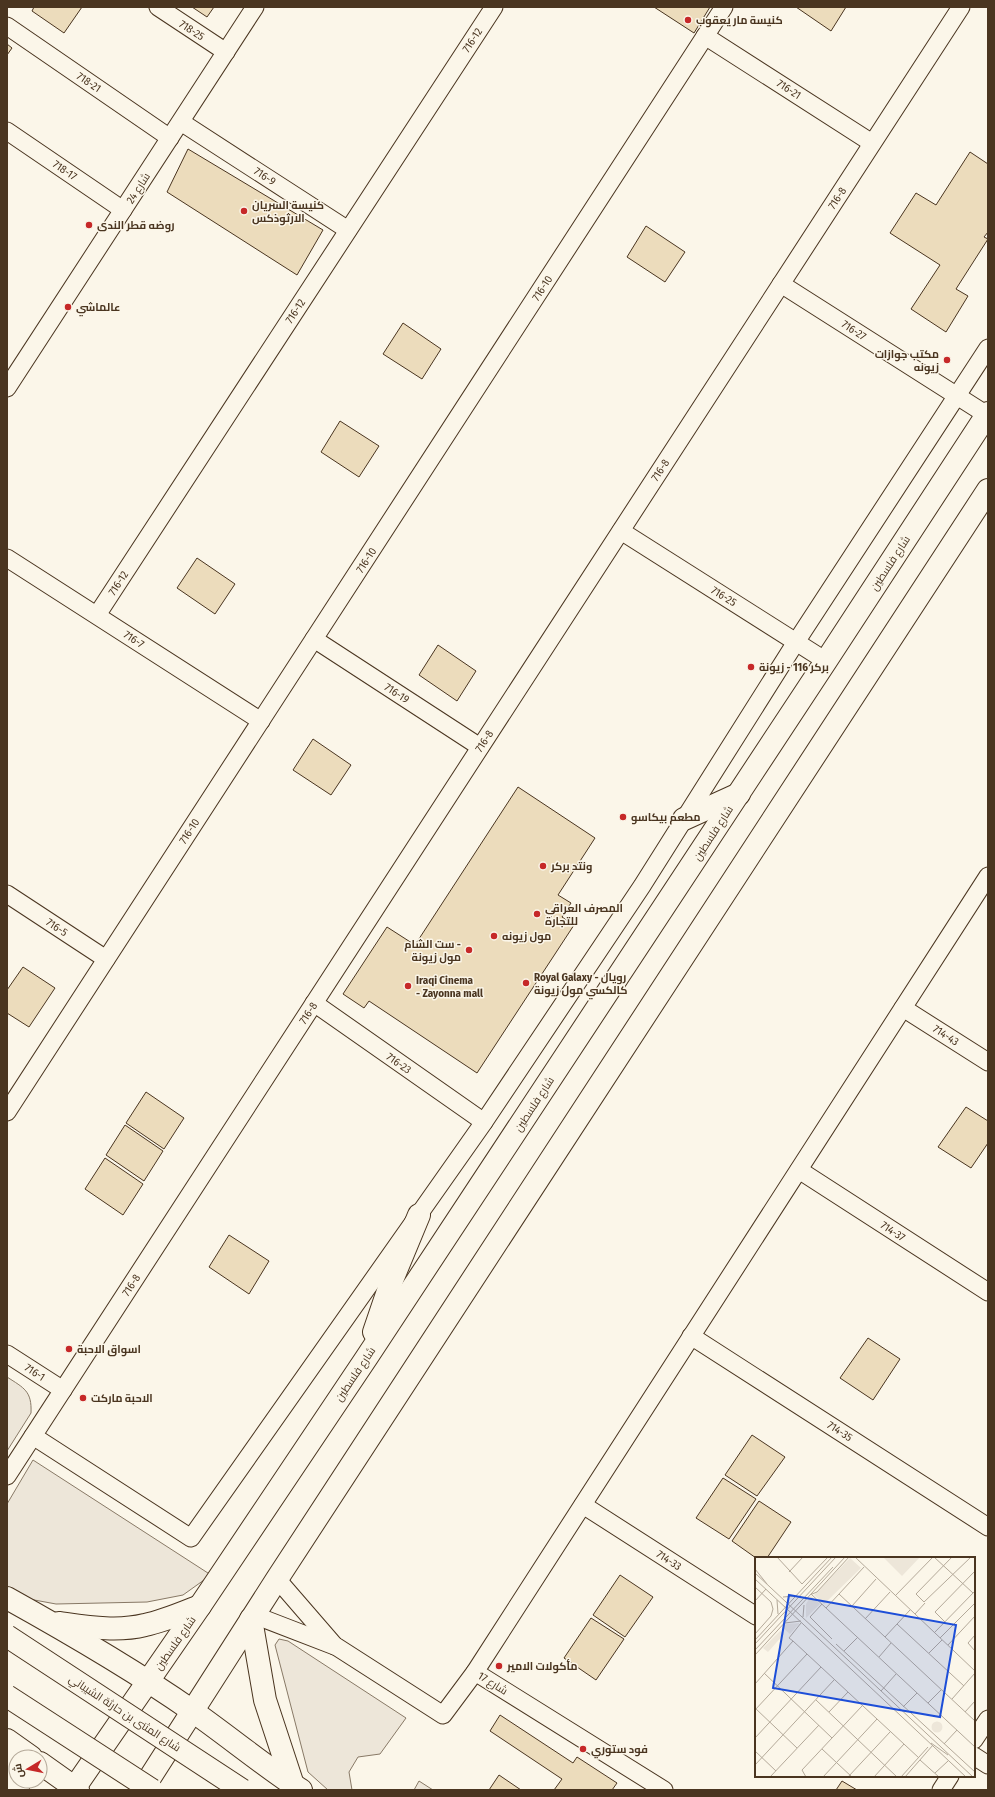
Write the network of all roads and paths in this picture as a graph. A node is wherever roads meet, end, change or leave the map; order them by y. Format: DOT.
graph roads {
  1 [pos="158,7"];
  2 [pos="255,7"];
  3 [pos="494,7"];
  4 [pos="724,7"];
  5 [pos="961,7"];
  6 [pos="7,26"];
  7 [pos="705,36"];
  8 [pos="226,52"];
  9 [pos="181,122"];
  10 [pos="7,131"];
  11 [pos="170,138"];
  12 [pos="872,143"];
  13 [pos="123,210"];
  14 [pos="348,230"];
  15 [pos="781,284"];
  16 [pos="988,348"];
  17 [pos="7,388"];
  18 [pos="957,396"];
  19 [pos="987,414"];
  20 [pos="988,490"];
  21 [pos="621,531"];
  22 [pos="7,558"];
  23 [pos="97,615"];
  24 [pos="314,639"];
  25 [pos="796,642"];
  26 [pos="826,661"];
  27 [pos="261,721"];
  28 [pos="480,747"];
  29 [pos="739,794"];
  30 [pos="684,819"];
  31 [pos="988,876"];
  32 [pos="7,894"];
  33 [pos="106,959"];
  34 [pos="314,1003"];
  35 [pos="903,1008"];
  36 [pos="988,1062"];
  37 [pos="7,1112"];
  38 [pos="484,1122"];
  39 [pos="799,1170"];
  40 [pos="419,1215"];
  41 [pos="988,1292"];
  42 [pos="691,1336"];
  43 [pos="7,1354"];
  44 [pos="367,1357"];
  45 [pos="63,1390"];
  46 [pos="33,1436"];
  47 [pos="7,1476"];
  48 [pos="582,1505"];
  49 [pos="988,1527"];
  50 [pos="277,1579"];
  51 [pos="7,1598"];
  52 [pos="200,1606"];
  53 [pos="755,1615"];
  54 [pos="253,1617"];
  55 [pos="49,1622"];
  56 [pos="7,1636"];
  57 [pos="336,1647"];
  58 [pos="475,1672"];
  59 [pos="149,1682"];
  60 [pos="7,1696"];
  61 [pos="192,1711"];
  62 [pos="988,1719"];
  63 [pos="975,1738"];
  64 [pos="7,1740"];
  65 [pos="20,1749"];
  66 [pos="7,1757"];
  67 [pos="975,1757"];
  68 [pos="988,1765"];
  69 [pos="48,1769"];
  70 [pos="949,1777"];
  71 [pos="297,1787"];
  72 [pos="75,1789"];
  73 [pos="18,1790"];
  74 [pos="142,1790"];
  75 [pos="152,1790"];
  76 [pos="242,1790"];
  77 [pos="664,1790"];
  78 [pos="941,1790"];
  1 -- 8 [label="street, 718-25"];
  2 -- 8 [label="street, شارع 24"];
  3 -- 14 [label="street, 716-12"];
  4 -- 7 [label="street, 716-10"];
  5 -- 12 [label="street, 716-8"];
  6 -- 11 [label="street, 718-21"];
  7 -- 12 [label="street, 716-21"];
  7 -- 24 [label="street, 716-10"];
  8 -- 9 [label="street, شارع 24"];
  9 -- 11 [label="street, شارع 24"];
  9 -- 14 [label="street, 716-9"];
  10 -- 13 [label="street, 718-17"];
  11 -- 13 [label="street, شارع 24"];
  12 -- 15 [label="street, 716-8"];
  13 -- 17 [label="street, شارع 24"];
  14 -- 23 [label="street, 716-12"];
  15 -- 18 [label="street, 716-27"];
  15 -- 21 [label="street, 716-8"];
  16 -- 18 [label="street"];
  18 -- 19 [label="street, 716-27"];
  18 -- 25 [label="street"];
  19 -- 26 [label="main road, شارع فلسطين"];
  20 -- 50 [label="main road"];
  21 -- 25 [label="street, 716-25"];
  21 -- 28 [label="street, 716-8"];
  22 -- 23 [label="street, 716-7"];
  23 -- 27 [label="street, 716-7"];
  24 -- 27 [label="street, 716-10"];
  24 -- 28 [label="street, 716-19"];
  25 -- 26 [label="street, 716-25"];
  25 -- 30 [label="street"];
  26 -- 29 [label="main road, شارع فلسطين"];
  27 -- 33 [label="street, 716-10"];
  28 -- 34 [label="street, 716-8"];
  29 -- 30 [label="main road"];
  29 -- 44 [label="main road, شارع فلسطين"];
  30 -- 38 [label="street"];
  31 -- 35 [label="street"];
  32 -- 33 [label="street, 716-5"];
  33 -- 37 [label="street, 716-10"];
  34 -- 38 [label="street, 716-23"];
  34 -- 45 [label="street, 716-8"];
  35 -- 36 [label="street, 714-43"];
  35 -- 39 [label="street"];
  38 -- 40 [label="street"];
  39 -- 41 [label="street, 714-37"];
  39 -- 42 [label="street"];
  40 -- 44 [label="main road"];
  40 -- 46 [label="street"];
  42 -- 48 [label="street"];
  42 -- 49 [label="street, 714-35"];
  43 -- 45 [label="street, 716-1"];
  44 -- 52 [label="main road, شارع فلسطين"];
  45 -- 46 [label="street, 716-8"];
  46 -- 47 [label="street, 716-8"];
  48 -- 53 [label="street, 714-33"];
  48 -- 58 [label="street"];
  50 -- 54 [label="main road"];
  50 -- 57 [label="street, شارع 17"];
  51 -- 55 [label="main road"];
  52 -- 55 [label="main road"];
  52 -- 59 [label="main road, شارع فلسطين"];
  54 -- 57 [label="street, شارع 17"];
  54 -- 61 [label="main road"];
  54 -- 71 [label="main road"];
  55 -- 59 [label="main road"];
  56 -- 76 [label="main road, شارع المثنى بن حارثة الشيباني, bridge"];
  57 -- 58 [label="street, شارع 17"];
  58 -- 77 [label="street, شارع 17"];
  59 -- 61 [label="main road"];
  59 -- 72 [label="main road, شارع فلسطين"];
  60 -- 75 [label="main road, bridge"];
  61 -- 71 [label="main road"];
  61 -- 74 [label="main road"];
  62 -- 63 [label="street"];
  64 -- 65 [label="main road"];
  66 -- 73 [label="main road"];
  67 -- 68 [label="street"];
  69 -- 72 [label="main road"];
  70 -- 78 [label="street"];
}
